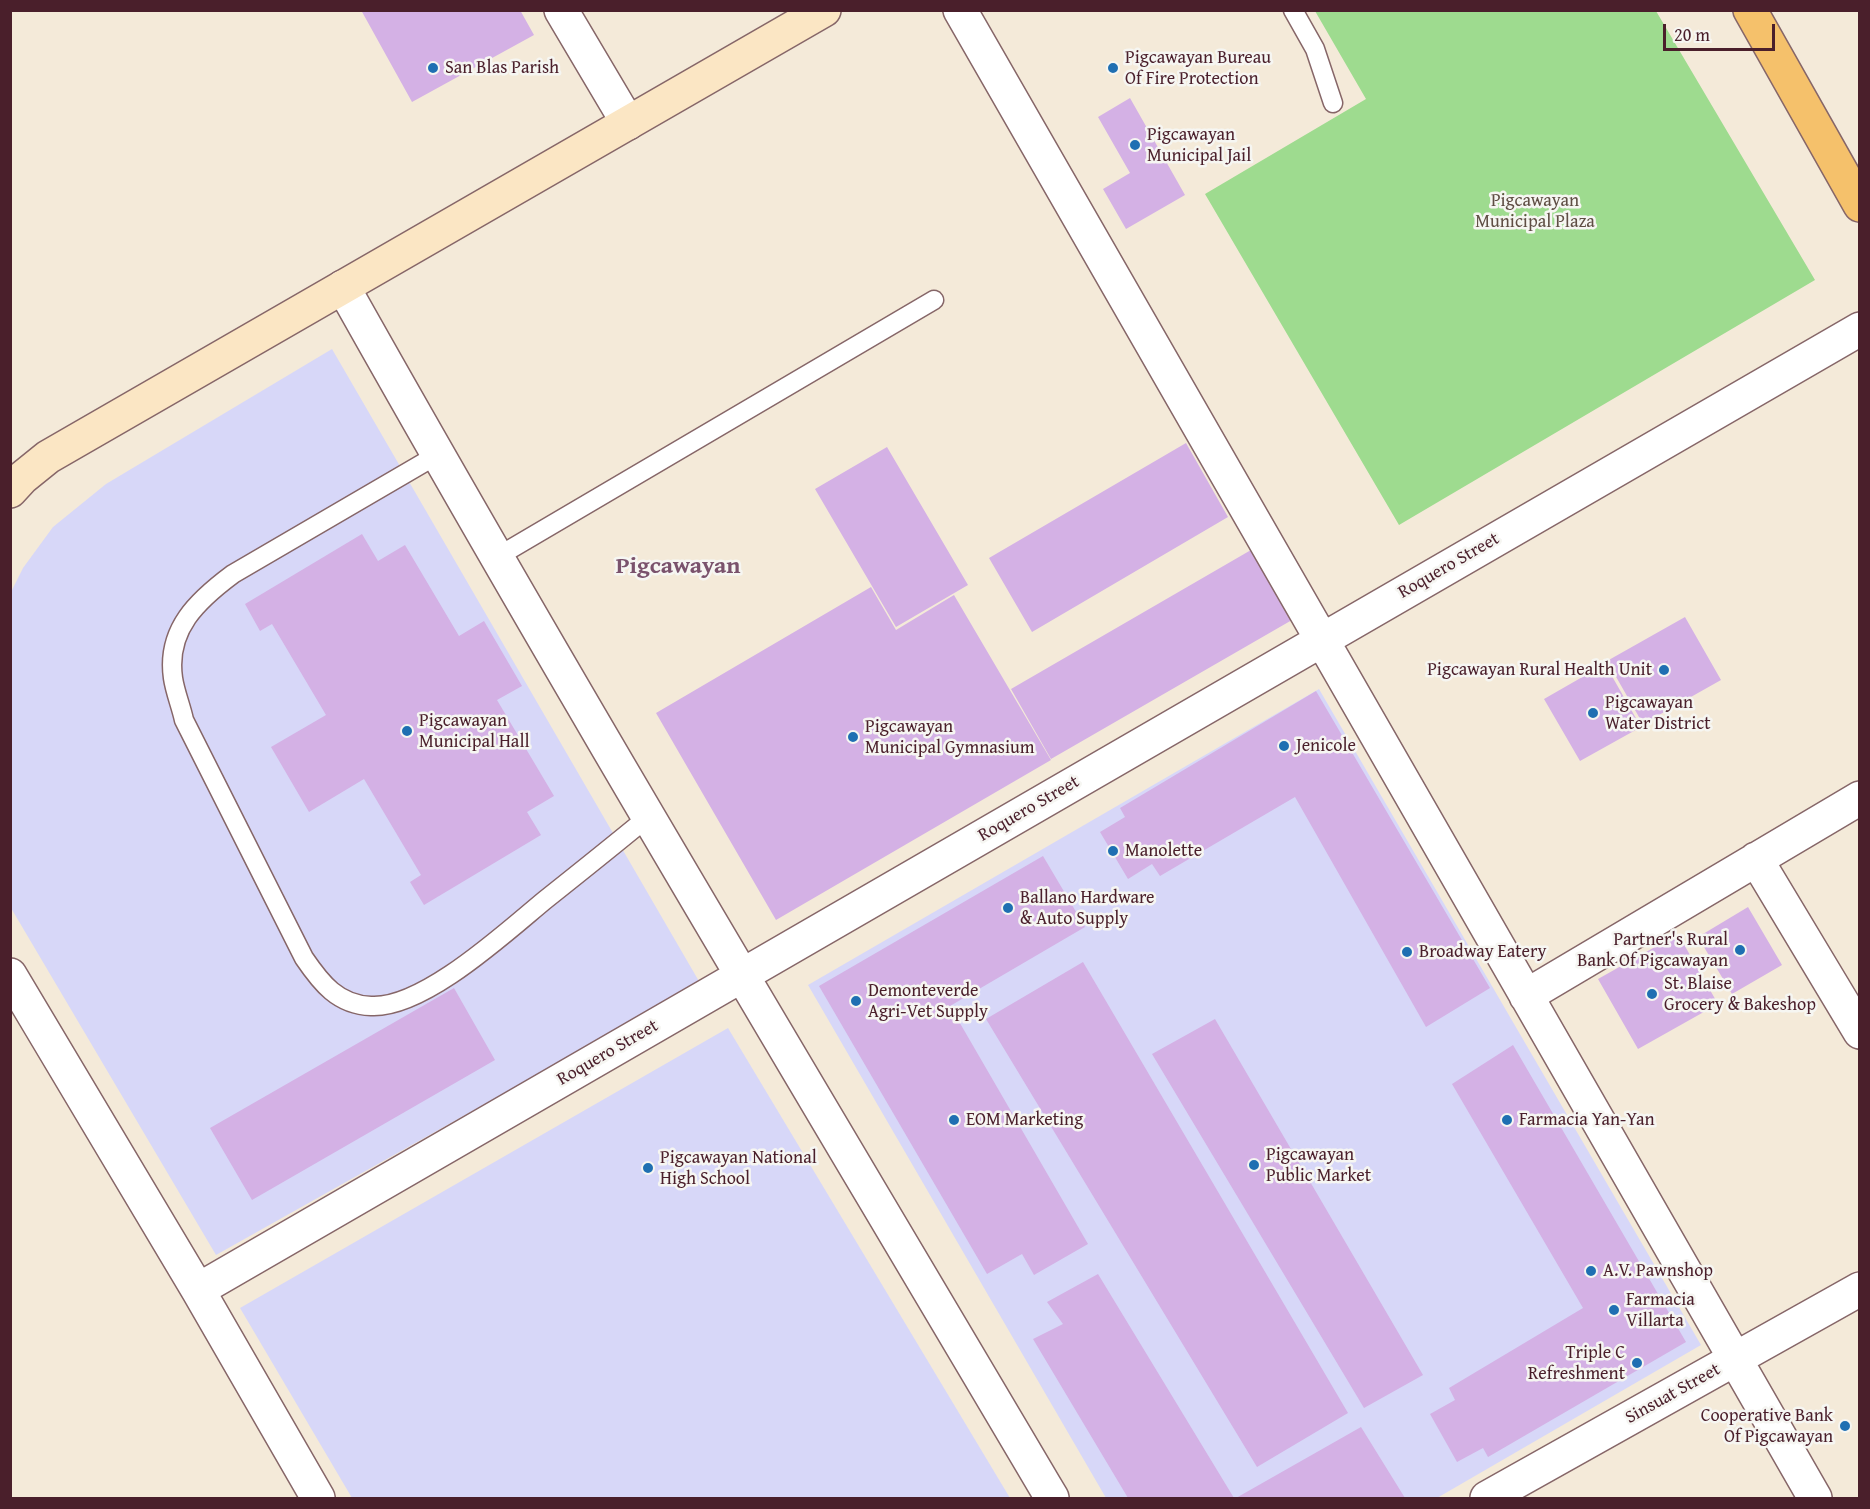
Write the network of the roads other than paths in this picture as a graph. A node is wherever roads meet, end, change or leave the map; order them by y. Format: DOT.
graph roads {
  1 [pos="561,10"];
  2 [pos="825,10"];
  3 [pos="960,10"];
  4 [pos="1293,10"];
  5 [pos="1750,10"];
  6 [pos="1333,103"];
  7 [pos="628,123"];
  8 [pos="1860,206"];
  9 [pos="343,287"];
  10 [pos="934,300"];
  11 [pos="1860,329"];
  12 [pos="437,455"];
  13 [pos="10,491"];
  14 [pos="497,557"];
  15 [pos="1321,640"];
  16 [pos="1860,798"];
  17 [pos="648,817"];
  18 [pos="1756,859"];
  19 [pos="10,975"];
  20 [pos="743,975"];
  21 [pos="1526,996"];
  22 [pos="1860,1032"];
  23 [pos="1860,1289"];
  24 [pos="198,1290"];
  25 [pos="1735,1359"];
  26 [pos="318,1498"];
  27 [pos="1052,1498"];
  28 [pos="1487,1498"];
  29 [pos="1815,1498"];
  1 -- 7 [label="street"];
  2 -- 7 [label="main road"];
  3 -- 15 [label="street"];
  4 -- 6 [label="lane"];
  5 -- 8 [label="highway"];
  7 -- 9 [label="main road"];
  9 -- 12 [label="street"];
  9 -- 13 [label="main road"];
  10 -- 14 [label="lane"];
  11 -- 15 [label="street, Roquero Street"];
  12 -- 14 [label="street"];
  12 -- 17 [label="lane"];
  14 -- 17 [label="street"];
  15 -- 20 [label="street, Roquero Street"];
  15 -- 21 [label="street"];
  16 -- 18 [label="street"];
  17 -- 20 [label="street"];
  18 -- 21 [label="street"];
  18 -- 22 [label="street"];
  19 -- 24 [label="street"];
  20 -- 24 [label="street, Roquero Street"];
  20 -- 27 [label="street"];
  21 -- 25 [label="street"];
  23 -- 25 [label="street, Sinsuat Street"];
  24 -- 26 [label="street"];
  25 -- 28 [label="street, Sinsuat Street"];
  25 -- 29 [label="street"];
}
